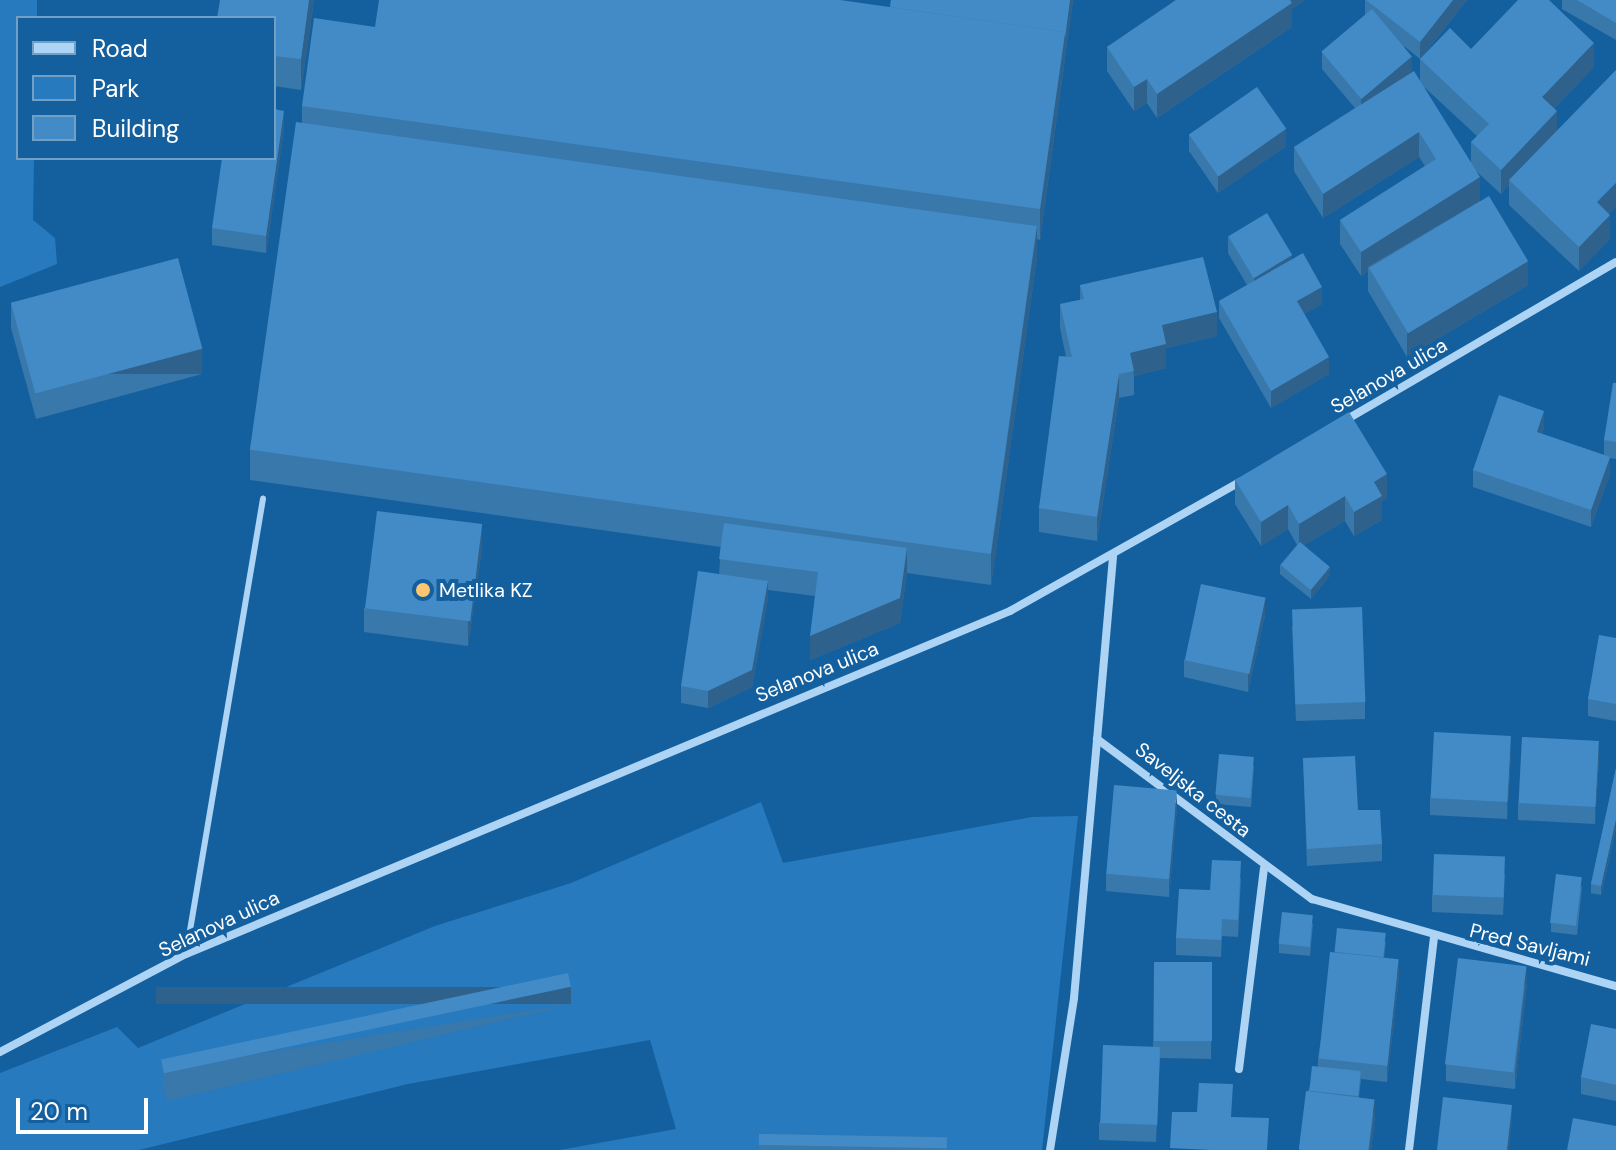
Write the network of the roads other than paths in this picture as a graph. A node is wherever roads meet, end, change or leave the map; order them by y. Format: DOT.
graph roads {
  1 [pos="1616,262"];
  2 [pos="1337,425"];
  3 [pos="1258,472"];
  4 [pos="263,498"];
  5 [pos="1113,557"];
  6 [pos="1097,739"];
  7 [pos="1264,869"];
  8 [pos="1434,938"];
  9 [pos="186,954"];
  10 [pos="1616,986"];
  11 [pos="0,1052"];
  12 [pos="1239,1069"];
  13 [pos="1050,1150"];
  14 [pos="1409,1150"];
  1 -- 2 [label="street, Selanova ulica"];
  3 -- 5 [label="street, Selanova ulica"];
  4 -- 9 [label="lane"];
  5 -- 6 [label="street"];
  5 -- 9 [label="street, Selanova ulica"];
  6 -- 7 [label="street, Saveljska cesta"];
  6 -- 13 [label="street"];
  7 -- 8 [label="street, Saveljska cesta"];
  7 -- 12 [label="street"];
  8 -- 10 [label="street, Pred Savljami"];
  8 -- 14 [label="street"];
  9 -- 11 [label="street, Selanova ulica"];
}
